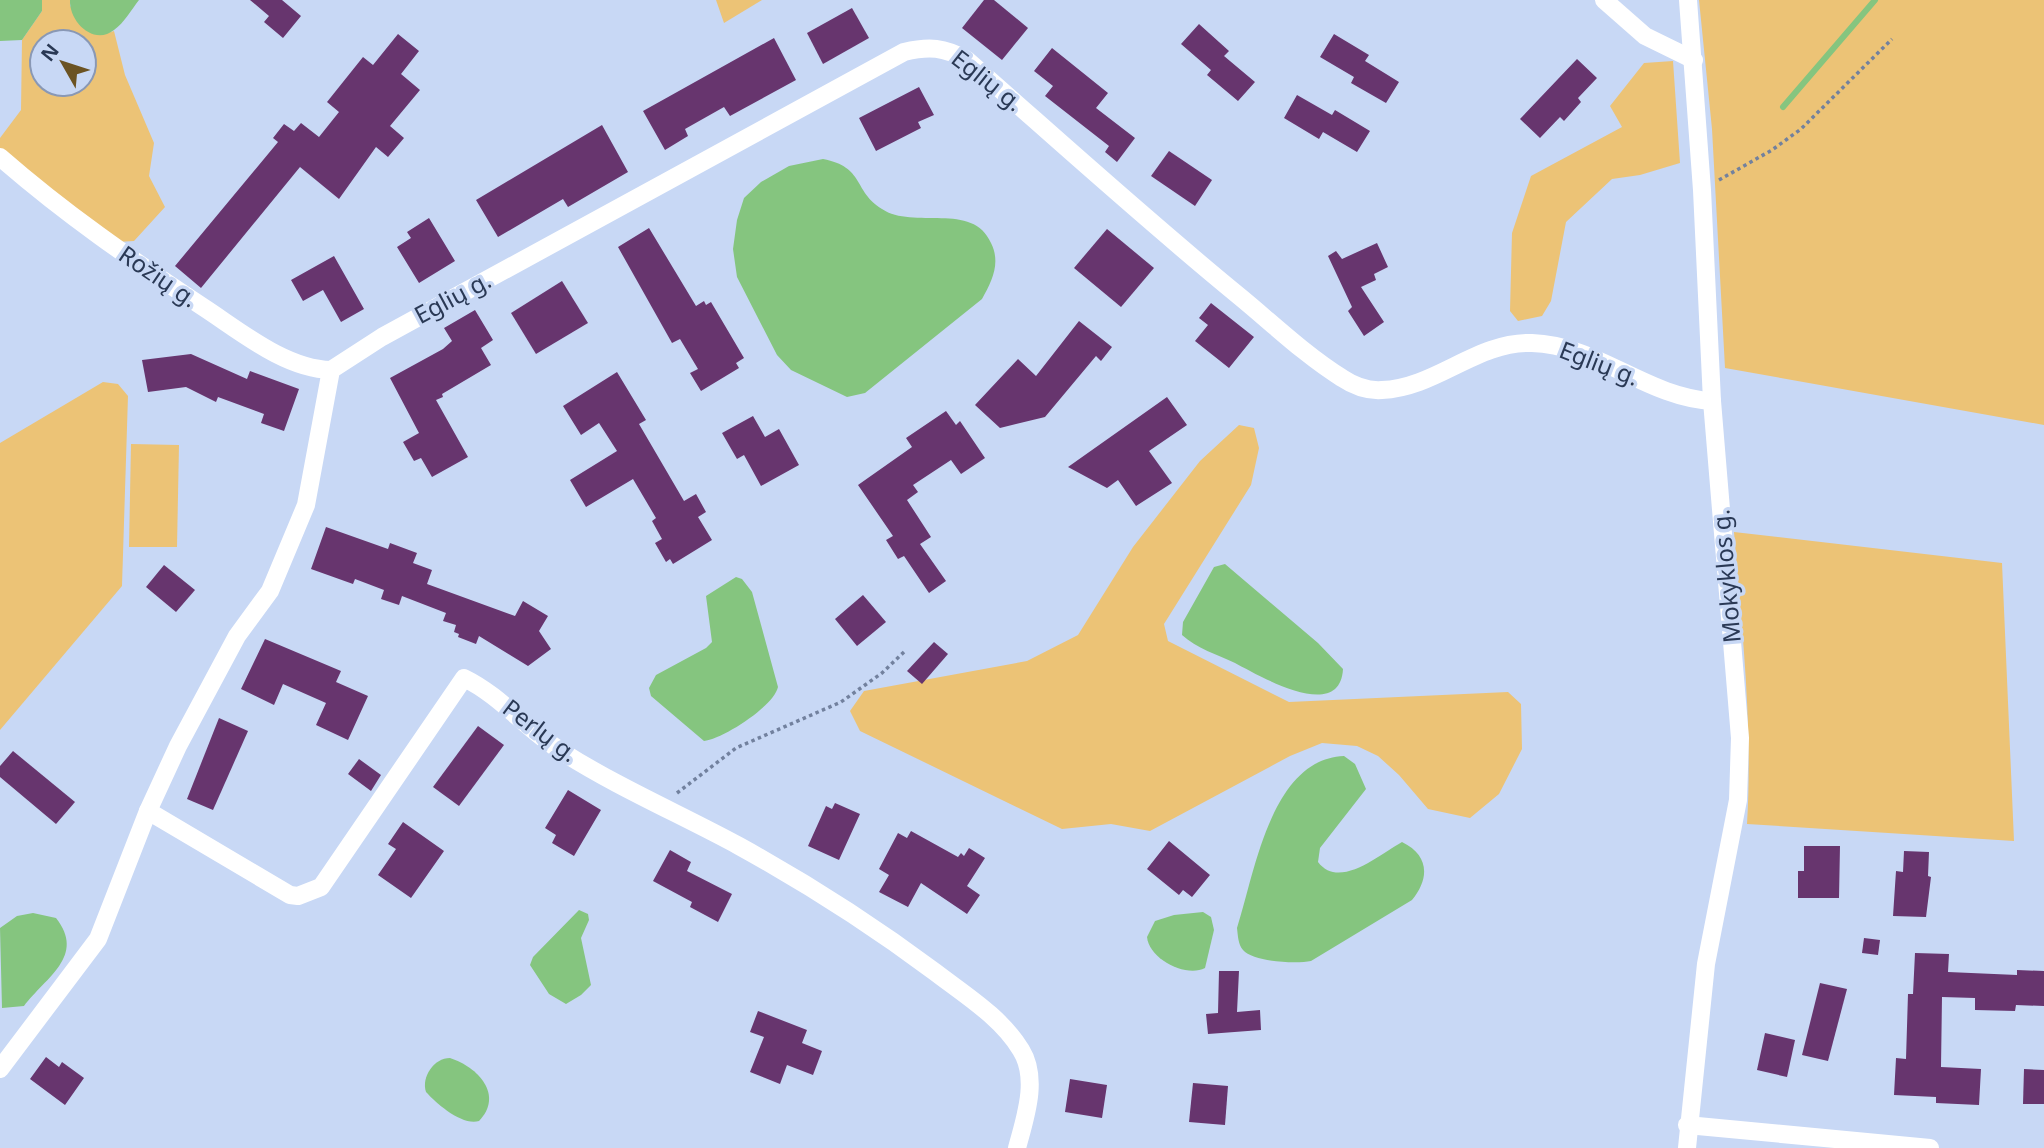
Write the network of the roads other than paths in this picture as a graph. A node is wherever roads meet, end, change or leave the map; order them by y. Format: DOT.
graph roads {
  1 [pos="1604,0"];
  2 [pos="1688,0"];
  3 [pos="1694,60"];
  4 [pos="0,157"];
  5 [pos="331,370"];
  6 [pos="1712,401"];
  7 [pos="148,811"];
  8 [pos="0,1069"];
  9 [pos="1687,1125"];
  10 [pos="1017,1148"];
  11 [pos="1687,1148"];
  12 [pos="1930,1148"];
  1 -- 3 [label="street"];
  2 -- 3 [label="street, Mokyklos g."];
  3 -- 6 [label="street, Mokyklos g."];
  4 -- 5 [label="street, Rožių g."];
  5 -- 6 [label="street, Eglių g."];
  5 -- 7 [label="street"];
  6 -- 9 [label="street, Mokyklos g."];
  7 -- 8 [label="street"];
  7 -- 10 [label="street, Perlų g."];
  9 -- 11 [label="street, Mokyklos g."];
  9 -- 12 [label="street"];
}
